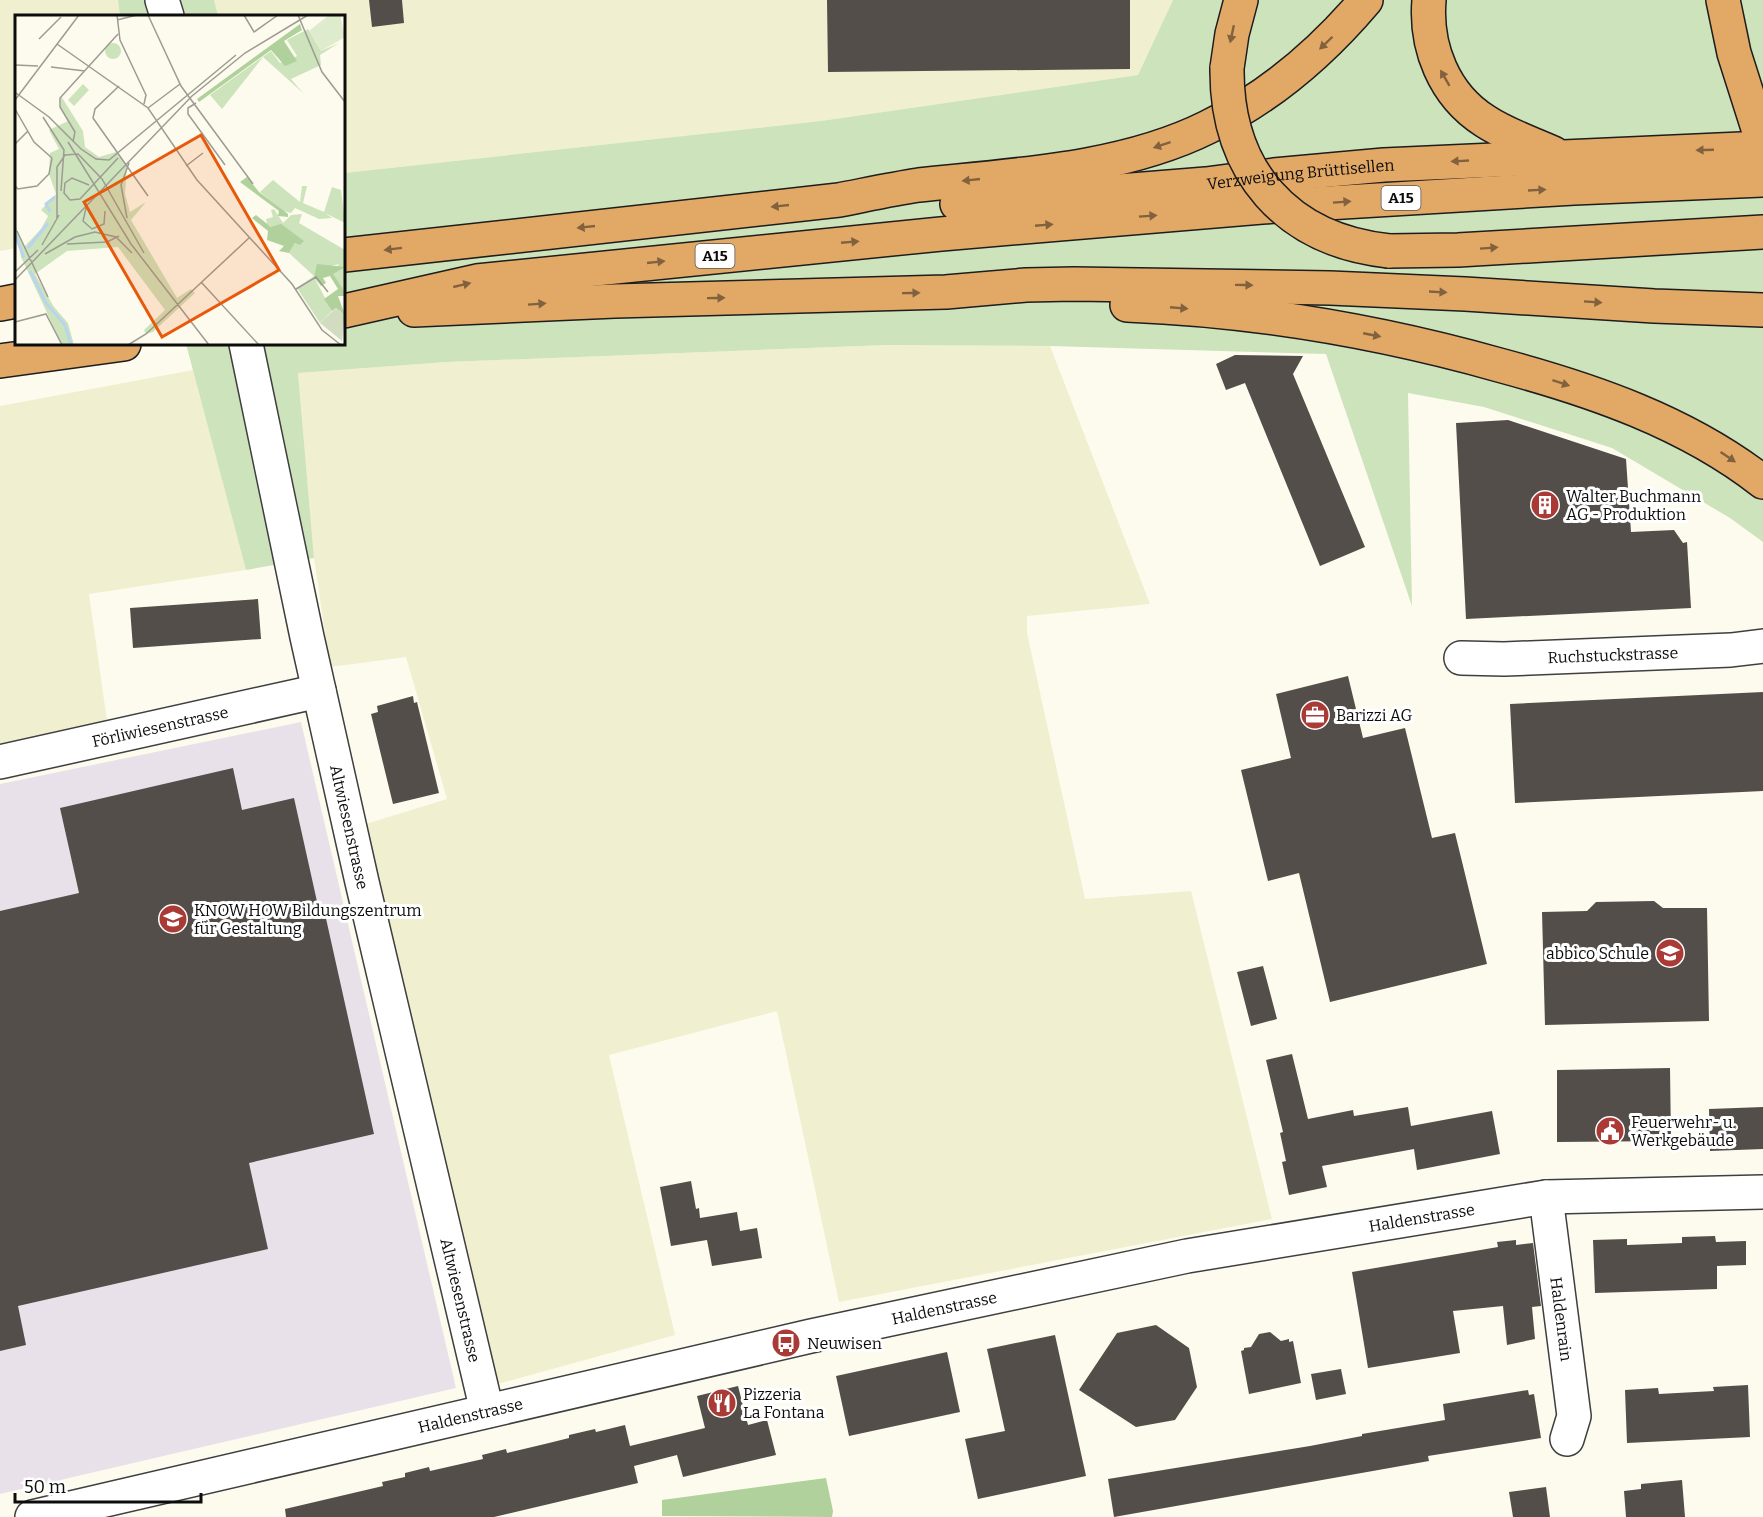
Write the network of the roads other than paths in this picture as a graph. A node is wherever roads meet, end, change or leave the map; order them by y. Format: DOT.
graph roads {
  1 [pos="162,0"];
  2 [pos="1240,0"];
  3 [pos="1366,0"];
  4 [pos="1429,0"];
  5 [pos="1704,0"];
  6 [pos="1723,0"];
  7 [pos="167,15"];
  8 [pos="1734,53"];
  9 [pos="1763,146"];
  10 [pos="1560,156"];
  11 [pos="1763,180"];
  12 [pos="838,200"];
  13 [pos="1763,232"];
  14 [pos="345,255"];
  15 [pos="946,292"];
  16 [pos="15,301"];
  17 [pos="0,304"];
  18 [pos="1763,310"];
  19 [pos="345,312"];
  20 [pos="345,312"];
  21 [pos="117,345"];
  22 [pos="246,345"];
  23 [pos="0,361"];
  24 [pos="1763,482"];
  25 [pos="1763,646"];
  26 [pos="1461,658"];
  27 [pos="319,691"];
  28 [pos="0,762"];
  29 [pos="1763,1191"];
  30 [pos="1546,1197"];
  31 [pos="487,1412"];
  32 [pos="1567,1439"];
  33 [pos="32,1517"];
  1 -- 7 [label="street"];
  2 -- 13 [label="highway, one-way, bridge"];
  3 -- 12 [label="highway, one-way"];
  10 -- 4 [label="highway, one-way"];
  5 -- 8 [label="highway"];
  6 -- 8 [label="highway"];
  8 -- 9 [label="highway"];
  9 -- 10 [label="highway, Verzweigung Brüttisellen / A15, one-way"];
  10 -- 12 [label="highway, Verzweigung Brüttisellen / A15, one-way"];
  19 -- 11 [label="highway, A15, one-way"];
  12 -- 14 [label="highway, A15, one-way"];
  15 -- 18 [label="highway, one-way"];
  20 -- 15 [label="highway, one-way"];
  15 -- 24 [label="highway, one-way"];
  16 -- 17 [label="highway"];
  21 -- 23 [label="highway"];
  22 -- 27 [label="street, Altwiesenstrasse"];
  25 -- 26 [label="street, Ruchstuckstrasse"];
  27 -- 28 [label="street, Förliwiesenstrasse"];
  27 -- 31 [label="street, Altwiesenstrasse"];
  29 -- 30 [label="street, Haldenstrasse"];
  30 -- 31 [label="street, Haldenstrasse"];
  30 -- 32 [label="street, Haldenrain"];
  31 -- 33 [label="street, Haldenstrasse"];
}
